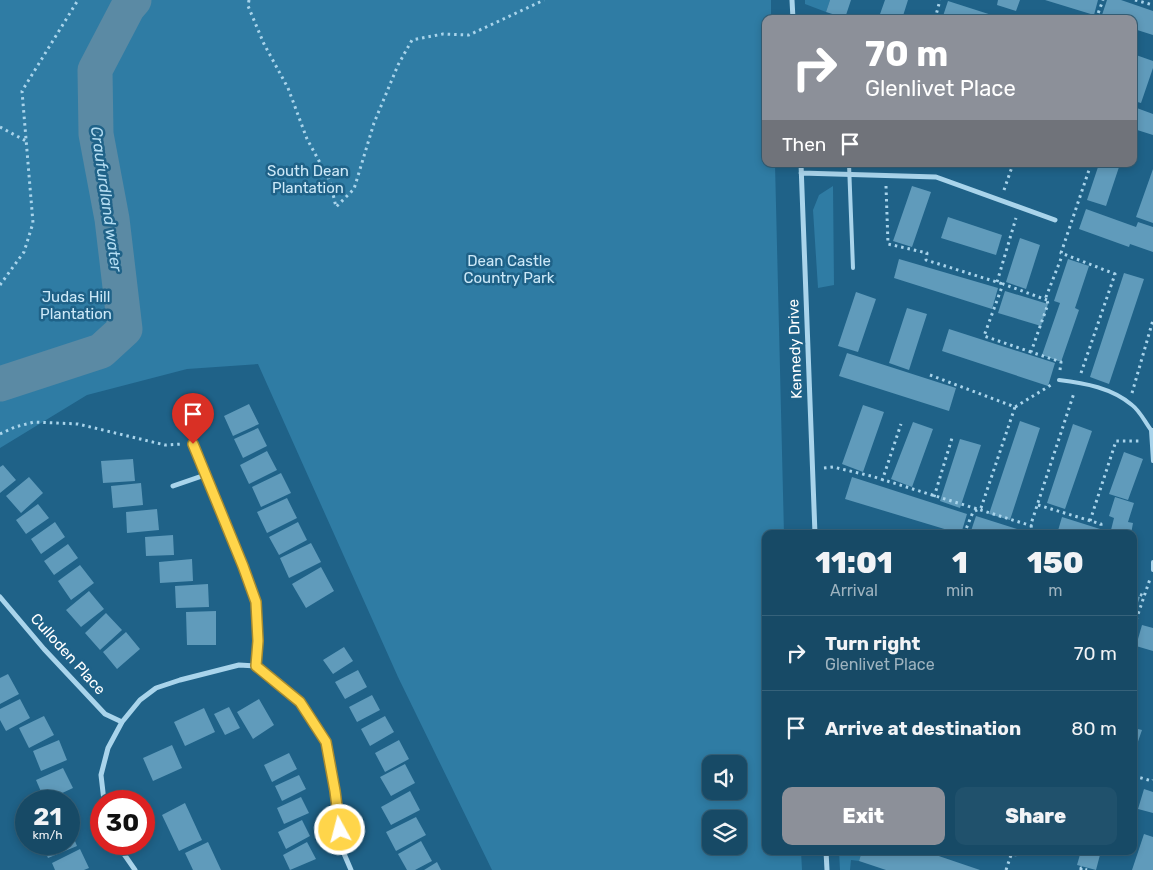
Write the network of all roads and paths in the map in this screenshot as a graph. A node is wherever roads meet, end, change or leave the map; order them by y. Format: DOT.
graph roads {
  1 [pos="78,0"];
  2 [pos="249,0"];
  3 [pos="544,0"];
  4 [pos="792,0"];
  5 [pos="940,0"];
  6 [pos="1103,0"];
  7 [pos="1135,0"];
  8 [pos="1153,6"];
  9 [pos="793,15"];
  10 [pos="936,15"];
  11 [pos="1097,15"];
  12 [pos="0,127"];
  13 [pos="26,142"];
  14 [pos="801,167"];
  15 [pos="849,167"];
  16 [pos="1012,167"];
  17 [pos="1090,167"];
  18 [pos="801,173"];
  19 [pos="850,174"];
  20 [pos="885,175"];
  21 [pos="1001,200"];
  22 [pos="1019,207"];
  23 [pos="1055,220"];
  24 [pos="1062,256"];
  25 [pos="853,268"];
  26 [pos="997,282"];
  27 [pos="1003,284"];
  28 [pos="0,285"];
  29 [pos="1047,300"];
  30 [pos="1153,320"];
  31 [pos="1031,352"];
  32 [pos="930,375"];
  33 [pos="1059,380"];
  34 [pos="1077,382"];
  35 [pos="1129,403"];
  36 [pos="1015,407"];
  37 [pos="901,424"];
  38 [pos="1152,430"];
  39 [pos="0,434"];
  40 [pos="952,438"];
  41 [pos="1152,440"];
  42 [pos="193,444"];
  43 [pos="1153,461"];
  44 [pos="812,470"];
  45 [pos="204,475"];
  46 [pos="882,481"];
  47 [pos="173,486"];
  48 [pos="934,497"];
  49 [pos="1038,505"];
  50 [pos="976,510"];
  51 [pos="1090,521"];
  52 [pos="1032,526"];
  53 [pos="815,530"];
  54 [pos="966,530"];
  55 [pos="1032,530"];
  56 [pos="1101,530"];
  57 [pos="1153,562"];
  58 [pos="1153,570"];
  59 [pos="1137,593"];
  60 [pos="1144,596"];
  61 [pos="0,597"];
  62 [pos="1137,617"];
  63 [pos="256,666"];
  64 [pos="122,722"];
  65 [pos="1137,777"];
  66 [pos="1153,780"];
  67 [pos="103,790"];
  68 [pos="125,855"];
  69 [pos="826,855"];
  70 [pos="1011,855"];
  71 [pos="136,870"];
  72 [pos="351,870"];
  73 [pos="827,870"];
  74 [pos="1006,870"];
  75 [pos="1081,870"];
  76 [pos="1087,870"];
  1 -- 13 [label="path"];
  2 -- 3 [label="path"];
  4 -- 9 [label="street"];
  5 -- 10 [label="path"];
  6 -- 11 [label="path"];
  7 -- 8 [label="path"];
  12 -- 13 [label="path"];
  13 -- 28 [label="path"];
  14 -- 18 [label="street, Kennedy Drive"];
  15 -- 19 [label="lane"];
  16 -- 21 [label="path"];
  17 -- 34 [label="path"];
  18 -- 19 [label="street"];
  18 -- 44 [label="street, Kennedy Drive"];
  19 -- 20 [label="street"];
  19 -- 25 [label="lane"];
  20 -- 21 [label="street"];
  20 -- 26 [label="path"];
  21 -- 22 [label="street"];
  22 -- 23 [label="street"];
  22 -- 26 [label="path"];
  24 -- 29 [label="path"];
  26 -- 27 [label="path"];
  27 -- 29 [label="path"];
  27 -- 31 [label="path"];
  29 -- 31 [label="path"];
  30 -- 35 [label="path"];
  31 -- 33 [label="path"];
  32 -- 36 [label="path"];
  33 -- 34 [label="lane"];
  33 -- 36 [label="path"];
  34 -- 35 [label="lane"];
  34 -- 49 [label="path"];
  35 -- 38 [label="lane"];
  36 -- 50 [label="path"];
  37 -- 46 [label="path"];
  38 -- 41 [label="lane"];
  39 -- 42 [label="path"];
  40 -- 48 [label="path"];
  41 -- 43 [label="lane"];
  41 -- 51 [label="path"];
  42 -- 45 [label="street"];
  44 -- 48 [label="path"];
  44 -- 53 [label="street, Kennedy Drive"];
  45 -- 47 [label="street"];
  45 -- 63 [label="street"];
  48 -- 50 [label="path"];
  49 -- 51 [label="path"];
  49 -- 52 [label="path"];
  50 -- 52 [label="path"];
  50 -- 54 [label="path"];
  51 -- 56 [label="path"];
  52 -- 55 [label="path"];
  57 -- 58 [label="lane"];
  58 -- 60 [label="path"];
  59 -- 60 [label="path"];
  60 -- 62 [label="path"];
  61 -- 64 [label="street, Culloden Place"];
  63 -- 64 [label="street"];
  63 -- 72 [label="street"];
  64 -- 67 [label="street"];
  65 -- 66 [label="path"];
  68 -- 71 [label="street"];
  69 -- 73 [label="street"];
  70 -- 74 [label="path"];
  75 -- 76 [label="path"];
}
